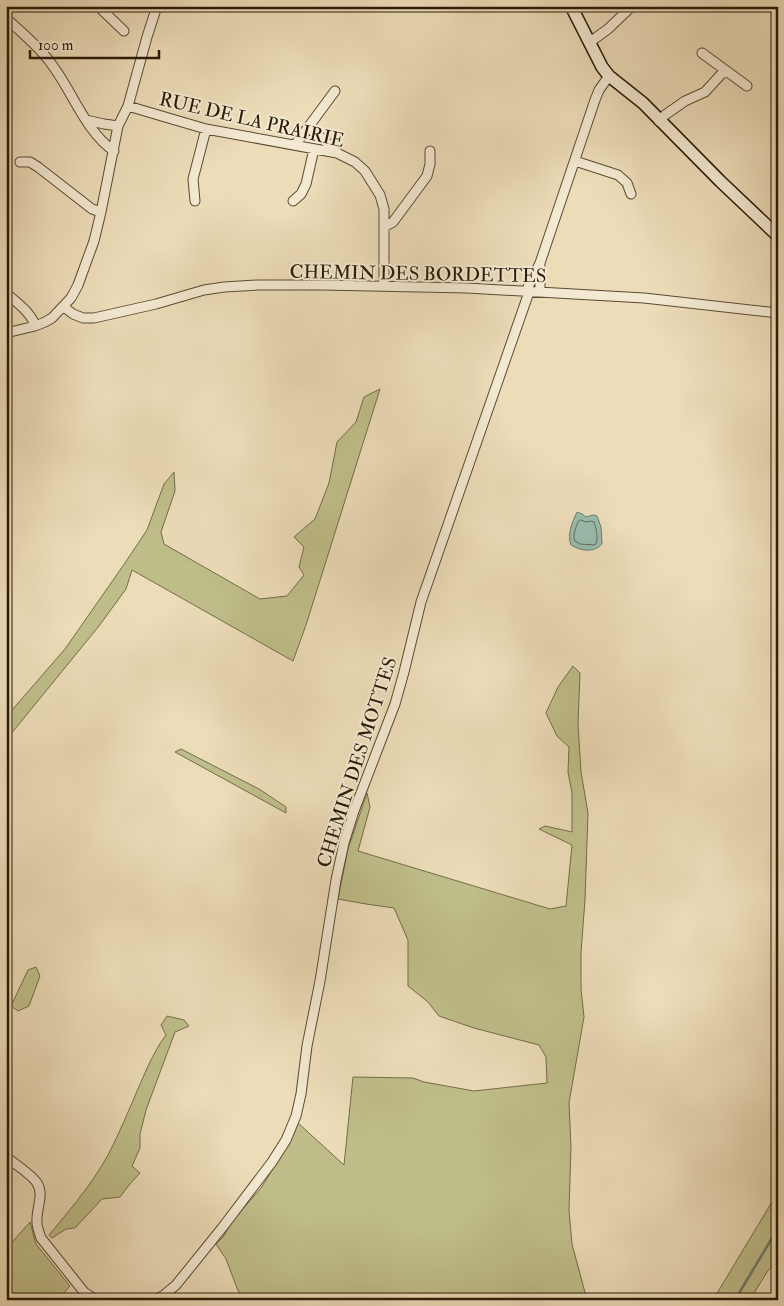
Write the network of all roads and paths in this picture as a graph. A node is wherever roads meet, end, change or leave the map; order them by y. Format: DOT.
graph roads {
  1 [pos="98,6"];
  2 [pos="157,6"];
  3 [pos="571,6"];
  4 [pos="632,6"];
  5 [pos="766,6"];
  6 [pos="770,6"];
  7 [pos="6,18"];
  8 [pos="124,31"];
  9 [pos="590,42"];
  10 [pos="702,53"];
  11 [pos="725,70"];
  12 [pos="609,76"];
  13 [pos="746,86"];
  14 [pos="335,91"];
  15 [pos="128,106"];
  16 [pos="86,120"];
  17 [pos="659,121"];
  18 [pos="118,126"];
  19 [pos="308,127"];
  20 [pos="206,129"];
  21 [pos="295,145"];
  22 [pos="314,149"];
  23 [pos="114,151"];
  24 [pos="430,151"];
  25 [pos="338,152"];
  26 [pos="575,161"];
  27 [pos="20,162"];
  28 [pos="631,194"];
  29 [pos="195,200"];
  30 [pos="293,201"];
  31 [pos="101,212"];
  32 [pos="384,227"];
  33 [pos="778,236"];
  34 [pos="540,263"];
  35 [pos="384,286"];
  36 [pos="529,291"];
  37 [pos="540,291"];
  38 [pos="6,293"];
  39 [pos="64,307"];
  40 [pos="778,313"];
  41 [pos="35,326"];
  42 [pos="6,333"];
  43 [pos="6,1157"];
  44 [pos="96,1300"];
  45 [pos="155,1300"];
  1 -- 8 [label="street"];
  2 -- 15 [label="street"];
  3 -- 9 [label="main road"];
  4 -- 9 [label="street"];
  5 -- 6 [label="street"];
  7 -- 16 [label="street"];
  9 -- 12 [label="main road"];
  10 -- 11 [label="street"];
  11 -- 13 [label="street"];
  11 -- 17 [label="street"];
  12 -- 17 [label="main road"];
  12 -- 26 [label="street"];
  14 -- 19 [label="street"];
  15 -- 18 [label="street"];
  15 -- 20 [label="street, RUE DE LA PRAIRIE"];
  16 -- 18 [label="street"];
  16 -- 23 [label="street"];
  17 -- 33 [label="main road"];
  18 -- 23 [label="street"];
  19 -- 21 [label="street"];
  19 -- 25 [label="street"];
  20 -- 21 [label="street, RUE DE LA PRAIRIE"];
  20 -- 29 [label="street"];
  21 -- 22 [label="street, RUE DE LA PRAIRIE"];
  22 -- 25 [label="street, RUE DE LA PRAIRIE"];
  22 -- 30 [label="street"];
  23 -- 31 [label="street"];
  24 -- 32 [label="street"];
  25 -- 32 [label="street, RUE DE LA PRAIRIE"];
  26 -- 28 [label="street"];
  26 -- 34 [label="street"];
  27 -- 31 [label="street"];
  31 -- 39 [label="street"];
  32 -- 35 [label="street, RUE DE LA PRAIRIE"];
  34 -- 36 [label="street, CHEMIN DES MOTTES"];
  34 -- 37 [label="street"];
  35 -- 36 [label="street, CHEMIN DES BORDETTES"];
  35 -- 39 [label="street, CHEMIN DES BORDETTES"];
  36 -- 37 [label="street, CHEMIN DES BORDETTES"];
  36 -- 45 [label="street, CHEMIN DES MOTTES"];
  37 -- 40 [label="street, CHEMIN DES BORDETTES"];
  38 -- 41 [label="street"];
  39 -- 41 [label="street"];
  41 -- 42 [label="street"];
  43 -- 44 [label="street"];
}
